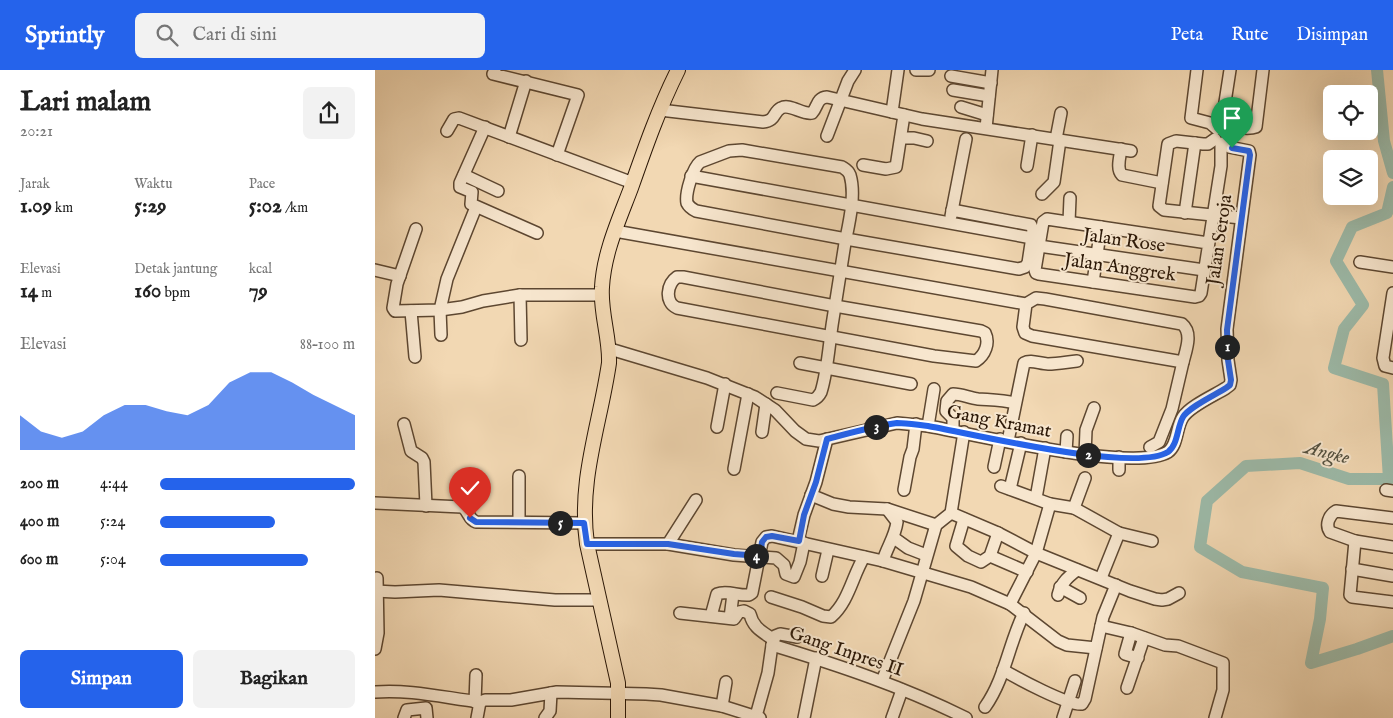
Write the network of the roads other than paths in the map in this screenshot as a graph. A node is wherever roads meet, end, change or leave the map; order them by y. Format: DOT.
graph roads {
  1 [pos="495,70"];
  2 [pos="678,70"];
  3 [pos="855,70"];
  4 [pos="898,70"];
  5 [pos="916,70"];
  6 [pos="929,70"];
  7 [pos="992,70"];
  8 [pos="1197,70"];
  9 [pos="1230,70"];
  10 [pos="1263,70"];
  11 [pos="951,76"];
  12 [pos="526,81"];
  13 [pos="991,83"];
  14 [pos="953,90"];
  15 [pos="989,96"];
  16 [pos="840,100"];
  17 [pos="961,107"];
  18 [pos="660,110"];
  19 [pos="892,112"];
  20 [pos="1061,113"];
  21 [pos="904,115"];
  22 [pos="987,116"];
  23 [pos="485,127"];
  24 [pos="985,128"];
  25 [pos="447,131"];
  26 [pos="1221,135"];
  27 [pos="827,136"];
  28 [pos="1032,136"];
  29 [pos="509,137"];
  30 [pos="901,138"];
  31 [pos="966,138"];
  32 [pos="1058,139"];
  33 [pos="927,142"];
  34 [pos="1195,143"];
  35 [pos="557,154"];
  36 [pos="863,165"];
  37 [pos="1027,166"];
  38 [pos="464,175"];
  39 [pos="691,176"];
  40 [pos="633,183"];
  41 [pos="1162,183"];
  42 [pos="498,191"];
  43 [pos="1043,194"];
  44 [pos="1070,198"];
  45 [pos="851,206"];
  46 [pos="476,207"];
  47 [pos="953,210"];
  48 [pos="1185,213"];
  49 [pos="1213,215"];
  50 [pos="1241,218"];
  51 [pos="1069,222"];
  52 [pos="950,223"];
  53 [pos="1101,227"];
  54 [pos="415,230"];
  55 [pos="615,231"];
  56 [pos="537,233"];
  57 [pos="846,239"];
  58 [pos="1035,242"];
  59 [pos="1208,243"];
  60 [pos="1097,254"];
  61 [pos="1361,262"];
  62 [pos="1393,267"];
  63 [pos="375,270"];
  64 [pos="1204,270"];
  65 [pos="841,272"];
  66 [pos="400,276"];
  67 [pos="1093,282"];
  68 [pos="1393,293"];
  69 [pos="520,295"];
  70 [pos="602,295"];
  71 [pos="1026,304"];
  72 [pos="835,306"];
  73 [pos="440,310"];
  74 [pos="411,311"];
  75 [pos="441,335"];
  76 [pos="830,336"];
  77 [pos="521,340"];
  78 [pos="610,349"];
  79 [pos="415,357"];
  80 [pos="1077,361"];
  81 [pos="1183,362"];
  82 [pos="800,363"];
  83 [pos="825,368"];
  84 [pos="1393,368"];
  85 [pos="725,384"];
  86 [pos="911,384"];
  87 [pos="934,388"];
  88 [pos="748,394"];
  89 [pos="777,394"];
  90 [pos="1015,403"];
  91 [pos="767,404"];
  92 [pos="1094,408"];
  93 [pos="404,424"];
  94 [pos="916,424"];
  95 [pos="928,426"];
  96 [pos="717,427"];
  97 [pos="958,431"];
  98 [pos="762,432"];
  99 [pos="1067,436"];
  100 [pos="827,439"];
  101 [pos="1004,440"];
  102 [pos="1021,444"];
  103 [pos="1151,447"];
  104 [pos="1045,448"];
  105 [pos="1066,452"];
  106 [pos="1167,452"];
  107 [pos="1085,455"];
  108 [pos="1119,457"];
  109 [pos="994,467"];
  110 [pos="734,469"];
  111 [pos="1119,470"];
  112 [pos="519,476"];
  113 [pos="1085,478"];
  114 [pos="904,490"];
  115 [pos="811,495"];
  116 [pos="1036,498"];
  117 [pos="696,500"];
  118 [pos="375,503"];
  119 [pos="1050,504"];
  120 [pos="426,506"];
  121 [pos="1074,508"];
  122 [pos="887,509"];
  123 [pos="951,513"];
  124 [pos="1393,518"];
  125 [pos="964,519"];
  126 [pos="519,522"];
  127 [pos="584,523"];
  128 [pos="936,525"];
  129 [pos="998,533"];
  130 [pos="1119,533"];
  131 [pos="893,538"];
  132 [pos="1153,541"];
  133 [pos="1355,541"];
  134 [pos="801,542"];
  135 [pos="587,544"];
  136 [pos="668,544"];
  137 [pos="1393,547"];
  138 [pos="828,550"];
  139 [pos="1036,553"];
  140 [pos="927,555"];
  141 [pos="760,556"];
  142 [pos="990,556"];
  143 [pos="864,557"];
  144 [pos="883,561"];
  145 [pos="1352,569"];
  146 [pos="1077,570"];
  147 [pos="922,572"];
  148 [pos="1027,572"];
  149 [pos="822,576"];
  150 [pos="1393,576"];
  151 [pos="377,578"];
  152 [pos="1101,578"];
  153 [pos="1116,585"];
  154 [pos="376,591"];
  155 [pos="1179,593"];
  156 [pos="733,594"];
  157 [pos="771,597"];
  158 [pos="1080,598"];
  159 [pos="599,600"];
  160 [pos="1393,602"];
  161 [pos="1011,604"];
  162 [pos="680,613"];
  163 [pos="1024,613"];
  164 [pos="711,616"];
  165 [pos="730,618"];
  166 [pos="1101,626"];
  167 [pos="377,632"];
  168 [pos="1131,633"];
  169 [pos="797,637"];
  170 [pos="1144,638"];
  171 [pos="773,642"];
  172 [pos="1096,648"];
  173 [pos="375,649"];
  174 [pos="816,658"];
  175 [pos="1138,658"];
  176 [pos="1003,670"];
  177 [pos="476,675"];
  178 [pos="882,681"];
  179 [pos="1075,681"];
  180 [pos="727,682"];
  181 [pos="1127,688"];
  182 [pos="902,690"];
  183 [pos="375,692"];
  184 [pos="551,693"];
  185 [pos="619,693"];
  186 [pos="1069,701"];
  187 [pos="478,702"];
  188 [pos="722,706"];
  189 [pos="985,706"];
  190 [pos="943,707"];
  191 [pos="758,717"];
  192 [pos="404,718"];
  193 [pos="427,718"];
  194 [pos="477,718"];
  195 [pos="545,718"];
  196 [pos="618,718"];
  197 [pos="623,718"];
  198 [pos="804,718"];
  199 [pos="892,718"];
  200 [pos="939,718"];
  201 [pos="966,718"];
  202 [pos="1063,718"];
  203 [pos="1215,718"];
  1 -- 12 [label="street"];
  2 -- 18 [label="main road"];
  3 -- 16 [label="street"];
  4 -- 19 [label="street"];
  5 -- 6 [label="street"];
  7 -- 13 [label="street"];
  8 -- 26 [label="street"];
  9 -- 26 [label="street"];
  10 -- 26 [label="street"];
  11 -- 13 [label="street"];
  12 -- 29 [label="street"];
  12 -- 35 [label="street"];
  13 -- 15 [label="street"];
  14 -- 15 [label="street"];
  15 -- 22 [label="street"];
  16 -- 18 [label="street"];
  16 -- 19 [label="street"];
  16 -- 27 [label="street"];
  17 -- 22 [label="street"];
  18 -- 40 [label="main road"];
  19 -- 21 [label="street"];
  20 -- 32 [label="street"];
  21 -- 24 [label="street"];
  21 -- 30 [label="street"];
  22 -- 24 [label="street"];
  23 -- 25 [label="street"];
  23 -- 29 [label="street"];
  23 -- 38 [label="street"];
  24 -- 28 [label="street"];
  26 -- 34 [label="street"];
  26 -- 49 [label="street"];
  26 -- 50 [label="street, Jalan Seroja"];
  28 -- 32 [label="street"];
  28 -- 37 [label="street"];
  29 -- 35 [label="street"];
  30 -- 33 [label="street"];
  30 -- 36 [label="street"];
  31 -- 47 [label="street"];
  32 -- 41 [label="street"];
  32 -- 43 [label="street"];
  34 -- 41 [label="street"];
  34 -- 48 [label="street"];
  35 -- 40 [label="street"];
  38 -- 42 [label="street"];
  38 -- 46 [label="street"];
  39 -- 45 [label="street, Jalan Rose"];
  39 -- 45 [label="street"];
  39 -- 57 [label="street"];
  40 -- 55 [label="main road"];
  41 -- 48 [label="street"];
  44 -- 51 [label="street"];
  45 -- 52 [label="street, Jalan Rose"];
  45 -- 57 [label="street"];
  46 -- 56 [label="street"];
  46 -- 73 [label="street"];
  47 -- 52 [label="street"];
  47 -- 58 [label="street"];
  48 -- 49 [label="street"];
  49 -- 50 [label="street"];
  49 -- 59 [label="street"];
  50 -- 106 [label="street, Jalan Seroja"];
  51 -- 53 [label="street"];
  51 -- 58 [label="street"];
  52 -- 58 [label="street, Jalan Rose"];
  53 -- 59 [label="street"];
  53 -- 60 [label="street"];
  54 -- 66 [label="street"];
  55 -- 65 [label="street"];
  55 -- 70 [label="main road"];
  57 -- 58 [label="street"];
  57 -- 65 [label="street"];
  58 -- 60 [label="street, Jalan Rose"];
  58 -- 67 [label="street, Jalan Anggrek"];
  59 -- 64 [label="street"];
  60 -- 64 [label="street, Jalan Rose"];
  60 -- 67 [label="street"];
  61 -- 62 [label="street"];
  63 -- 66 [label="street"];
  64 -- 67 [label="street, Jalan Anggrek"];
  65 -- 71 [label="street"];
  65 -- 72 [label="street"];
  66 -- 74 [label="street"];
  68 -- 84 [label="street"];
  69 -- 70 [label="street"];
  69 -- 73 [label="street"];
  69 -- 77 [label="street"];
  70 -- 78 [label="main road"];
  71 -- 81 [label="street"];
  71 -- 81 [label="street"];
  72 -- 76 [label="street"];
  72 -- 76 [label="street"];
  72 -- 76 [label="street"];
  73 -- 74 [label="street"];
  73 -- 75 [label="street"];
  74 -- 79 [label="street"];
  76 -- 83 [label="street"];
  78 -- 85 [label="street, Gang Kramat"];
  78 -- 127 [label="main road"];
  80 -- 90 [label="street"];
  81 -- 103 [label="street"];
  82 -- 83 [label="street"];
  83 -- 86 [label="street"];
  83 -- 89 [label="street"];
  85 -- 88 [label="street, Gang Kramat"];
  85 -- 96 [label="street"];
  87 -- 95 [label="street"];
  88 -- 91 [label="street, Gang Kramat"];
  88 -- 110 [label="street"];
  90 -- 97 [label="street"];
  90 -- 101 [label="street"];
  91 -- 98 [label="street"];
  91 -- 100 [label="street, Gang Kramat"];
  92 -- 107 [label="street"];
  93 -- 120 [label="street"];
  94 -- 95 [label="street, Gang Kramat"];
  94 -- 100 [label="street, Gang Kramat"];
  94 -- 114 [label="street"];
  95 -- 97 [label="street, Gang Kramat"];
  97 -- 101 [label="street, Gang Kramat"];
  97 -- 123 [label="street"];
  99 -- 105 [label="street"];
  100 -- 115 [label="street"];
  101 -- 102 [label="street, Gang Kramat"];
  101 -- 109 [label="street"];
  102 -- 104 [label="street, Gang Kramat"];
  102 -- 116 [label="street"];
  104 -- 105 [label="street, Gang Kramat"];
  104 -- 116 [label="street"];
  105 -- 107 [label="street, Gang Kramat"];
  106 -- 108 [label="street, Gang Kramat"];
  107 -- 108 [label="street, Gang Kramat"];
  108 -- 111 [label="street"];
  112 -- 126 [label="street"];
  113 -- 121 [label="street"];
  115 -- 122 [label="street"];
  115 -- 134 [label="street"];
  116 -- 119 [label="street"];
  117 -- 136 [label="street"];
  118 -- 120 [label="street"];
  119 -- 121 [label="street"];
  119 -- 139 [label="street"];
  120 -- 126 [label="street"];
  121 -- 130 [label="street"];
  122 -- 128 [label="street"];
  122 -- 131 [label="street"];
  123 -- 125 [label="street"];
  123 -- 128 [label="street"];
  124 -- 133 [label="street"];
  125 -- 129 [label="street"];
  125 -- 142 [label="street"];
  126 -- 127 [label="street"];
  127 -- 135 [label="main road"];
  128 -- 140 [label="street"];
  129 -- 139 [label="street"];
  129 -- 142 [label="street"];
  130 -- 132 [label="street"];
  130 -- 152 [label="street"];
  131 -- 140 [label="street"];
  131 -- 144 [label="street"];
  133 -- 137 [label="street"];
  133 -- 145 [label="street"];
  134 -- 138 [label="street"];
  134 -- 141 [label="street"];
  134 -- 141 [label="street"];
  135 -- 136 [label="street"];
  135 -- 159 [label="main road"];
  136 -- 141 [label="street"];
  138 -- 143 [label="street"];
  138 -- 149 [label="street"];
  139 -- 146 [label="street"];
  139 -- 148 [label="street"];
  140 -- 147 [label="street"];
  141 -- 156 [label="street"];
  142 -- 148 [label="street"];
  143 -- 144 [label="street"];
  143 -- 157 [label="street"];
  144 -- 147 [label="street"];
  145 -- 150 [label="street"];
  145 -- 160 [label="street"];
  146 -- 152 [label="street"];
  146 -- 158 [label="street"];
  147 -- 161 [label="street"];
  147 -- 178 [label="street"];
  148 -- 161 [label="street"];
  151 -- 154 [label="street"];
  152 -- 153 [label="street"];
  153 -- 155 [label="street"];
  153 -- 166 [label="street"];
  154 -- 159 [label="street"];
  154 -- 167 [label="street"];
  156 -- 164 [label="street"];
  156 -- 165 [label="street"];
  159 -- 185 [label="main road"];
  161 -- 163 [label="street"];
  162 -- 164 [label="street"];
  163 -- 172 [label="street"];
  163 -- 176 [label="street"];
  164 -- 165 [label="street"];
  165 -- 171 [label="street"];
  166 -- 168 [label="street"];
  166 -- 172 [label="street"];
  167 -- 173 [label="street"];
  168 -- 170 [label="street"];
  168 -- 175 [label="street"];
  169 -- 171 [label="street"];
  170 -- 175 [label="street"];
  170 -- 203 [label="street"];
  171 -- 174 [label="street, Gang Inpres II"];
  171 -- 191 [label="street, Gang Inpres II"];
  172 -- 186 [label="street"];
  174 -- 178 [label="street, Gang Inpres II"];
  174 -- 198 [label="street"];
  175 -- 181 [label="street"];
  176 -- 186 [label="street"];
  176 -- 189 [label="street"];
  177 -- 187 [label="street"];
  178 -- 182 [label="street, Gang Inpres II"];
  179 -- 186 [label="street"];
  180 -- 188 [label="street"];
  182 -- 190 [label="street, Gang Inpres II"];
  182 -- 199 [label="street"];
  183 -- 187 [label="street, Gang Inpres II"];
  184 -- 185 [label="street, Gang Inpres II"];
  184 -- 187 [label="street, Gang Inpres II"];
  184 -- 195 [label="street"];
  185 -- 188 [label="street, Gang Inpres II"];
  185 -- 196 [label="main road"];
  186 -- 202 [label="street"];
  187 -- 194 [label="street"];
  188 -- 191 [label="street, Gang Inpres II"];
  190 -- 200 [label="street"];
  190 -- 201 [label="street, Gang Inpres II"];
  192 -- 193 [label="street"];
  196 -- 197 [label="street"];
}
